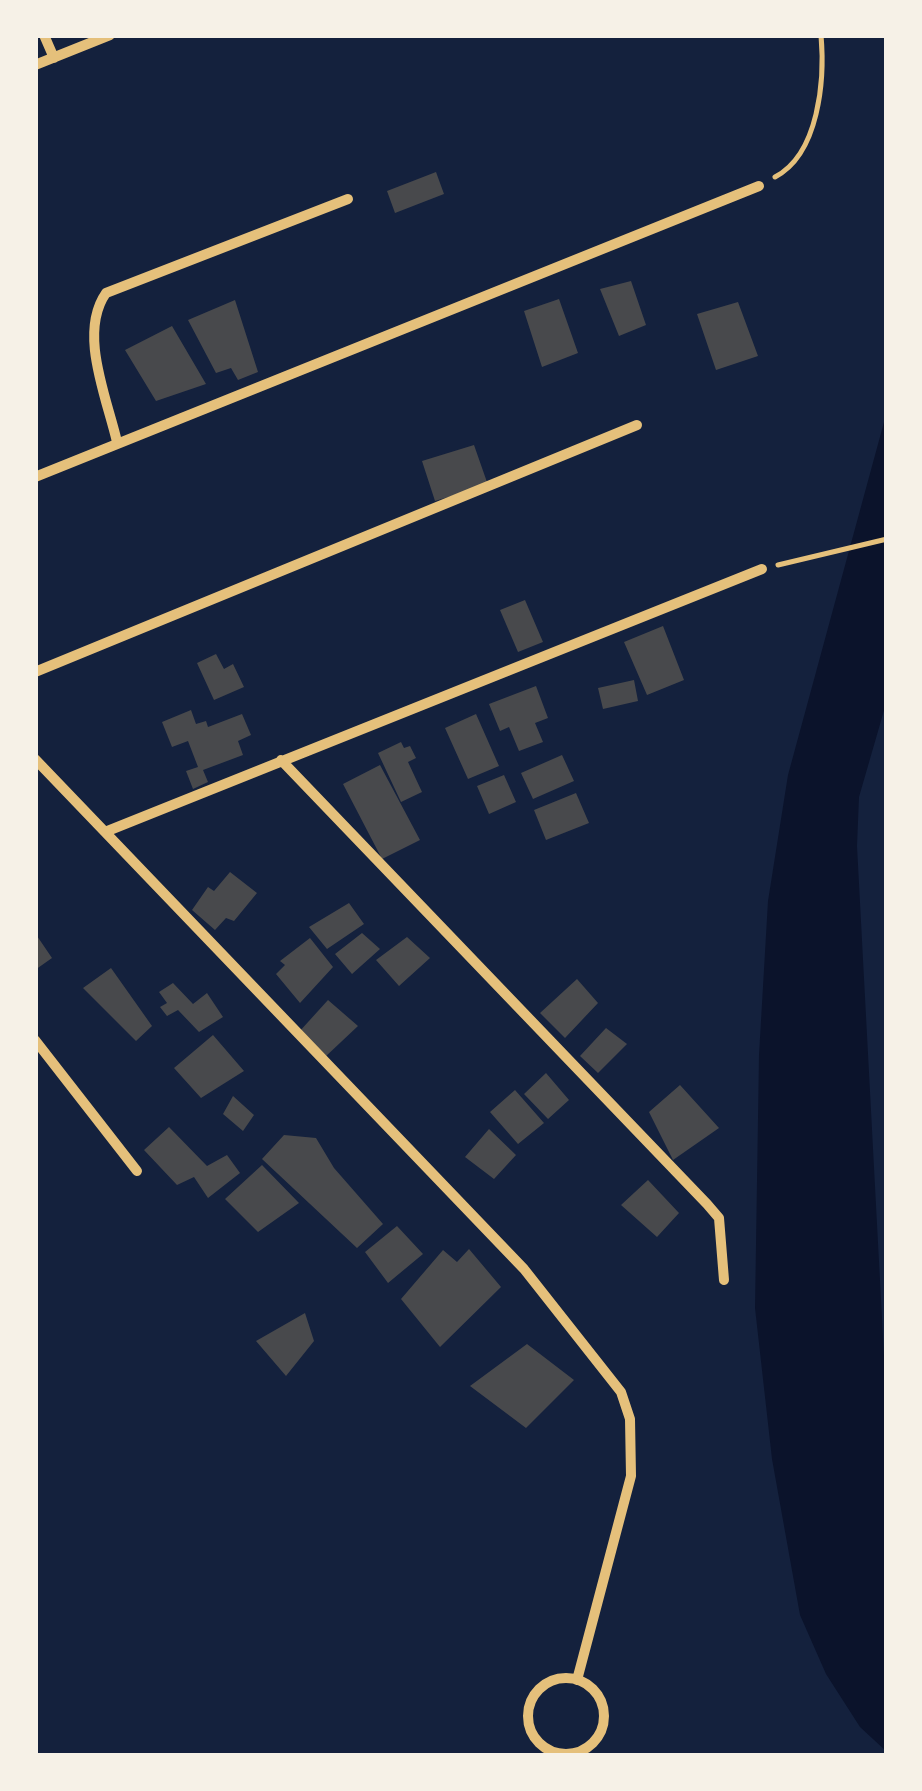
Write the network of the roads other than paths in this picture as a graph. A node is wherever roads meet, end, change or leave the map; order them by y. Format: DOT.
graph roads {
  1 [pos="44,35"];
  2 [pos="110,35"];
  3 [pos="54,58"];
  4 [pos="35,66"];
  5 [pos="759,186"];
  6 [pos="348,199"];
  7 [pos="637,425"];
  8 [pos="116,442"];
  9 [pos="35,477"];
  10 [pos="762,569"];
  11 [pos="35,672"];
  12 [pos="35,759"];
  13 [pos="281,760"];
  14 [pos="105,832"];
  15 [pos="35,1040"];
  16 [pos="136,1170"];
  17 [pos="724,1280"];
  18 [pos="577,1680"];
  19 [pos="542,1751"];
  20 [pos="570,1755"];
  1 -- 3 [label="street"];
  2 -- 3 [label="street"];
  3 -- 4 [label="street"];
  5 -- 8 [label="street"];
  6 -- 8 [label="street"];
  7 -- 11 [label="street"];
  8 -- 9 [label="street"];
  10 -- 13 [label="street"];
  12 -- 14 [label="street"];
  13 -- 14 [label="street"];
  13 -- 17 [label="street"];
  14 -- 18 [label="street"];
  15 -- 16 [label="street"];
  18 -- 19 [label="street"];
  18 -- 20 [label="street"];
  19 -- 20 [label="street"];
}
